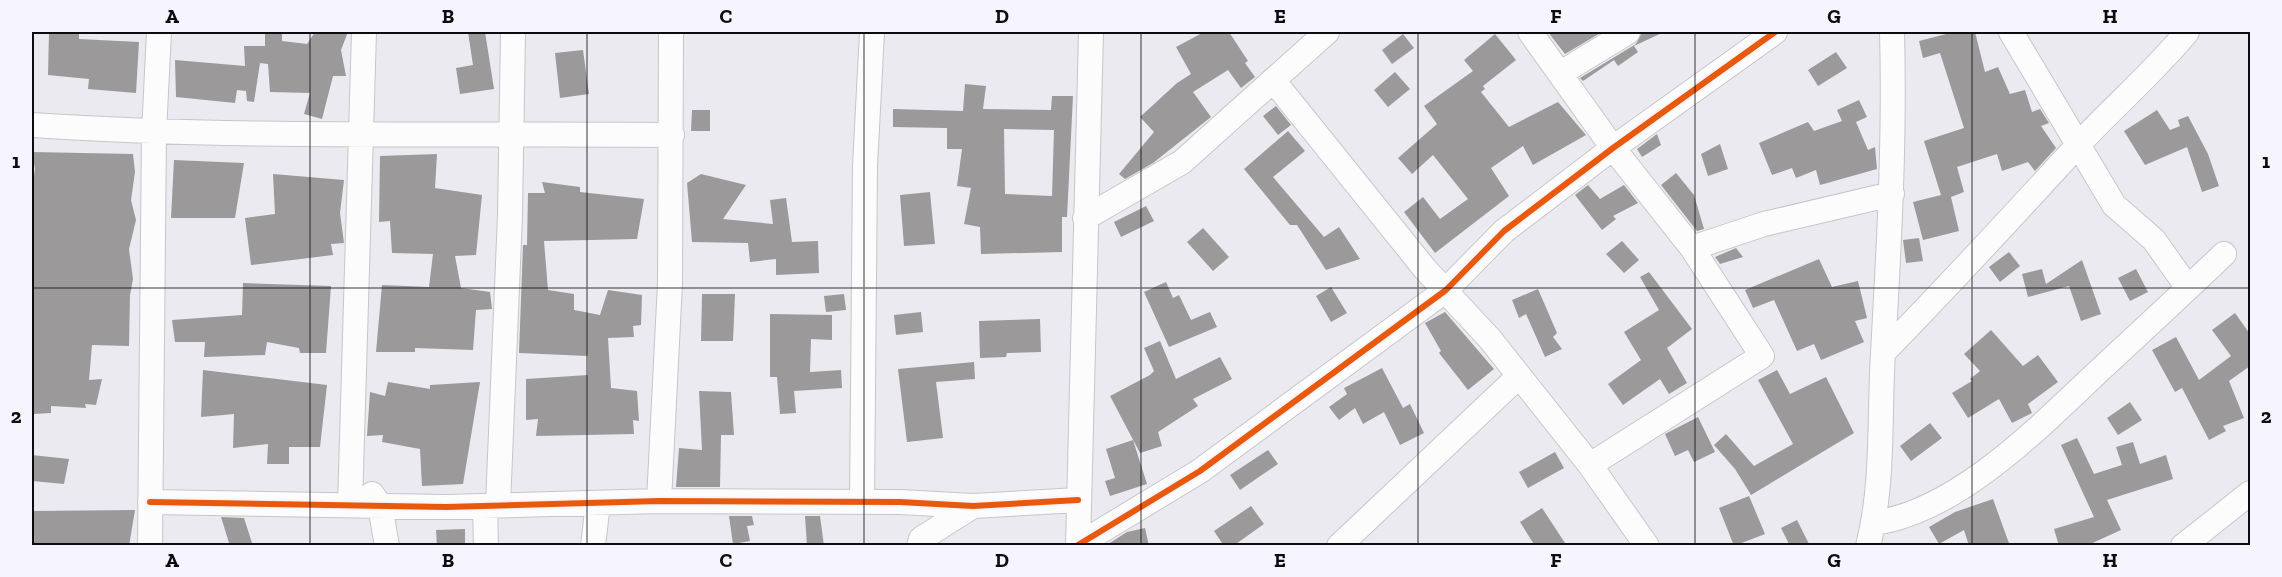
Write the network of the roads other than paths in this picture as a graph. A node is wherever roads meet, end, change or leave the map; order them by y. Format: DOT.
graph roads {
  1 [pos="159,32"];
  2 [pos="364,32"];
  3 [pos="513,32"];
  4 [pos="671,32"];
  5 [pos="872,32"];
  6 [pos="1091,32"];
  7 [pos="1327,32"];
  8 [pos="1530,32"];
  9 [pos="1628,32"];
  10 [pos="1775,32"];
  11 [pos="1892,32"];
  12 [pos="2011,32"];
  13 [pos="2187,32"];
  14 [pos="1561,73"];
  15 [pos="1273,80"];
  16 [pos="32,125"];
  17 [pos="154,133"];
  18 [pos="513,134"];
  19 [pos="672,135"];
  20 [pos="363,136"];
  21 [pos="2078,144"];
  22 [pos="1613,148"];
  23 [pos="1892,194"];
  24 [pos="1085,218"];
  25 [pos="1692,248"];
  26 [pos="2224,254"];
  27 [pos="2188,288"];
  28 [pos="1446,290"];
  29 [pos="1883,353"];
  30 [pos="1519,376"];
  31 [pos="352,463"];
  32 [pos="1590,465"];
  33 [pos="2250,494"];
  34 [pos="1078,500"];
  35 [pos="659,501"];
  36 [pos="150,502"];
  37 [pos="862,502"];
  38 [pos="900,502"];
  39 [pos="598,503"];
  40 [pos="350,505"];
  41 [pos="380,506"];
  42 [pos="492,506"];
  43 [pos="973,506"];
  44 [pos="1871,534"];
  45 [pos="920,542"];
  46 [pos="1078,545"];
  47 [pos="150,546"];
  48 [pos="387,546"];
  49 [pos="486,546"];
  50 [pos="593,546"];
  51 [pos="1339,546"];
  52 [pos="1647,546"];
  53 [pos="2183,546"];
  1 -- 17 [label="street"];
  2 -- 20 [label="street"];
  3 -- 18 [label="street"];
  4 -- 19 [label="street"];
  5 -- 37 [label="street"];
  6 -- 24 [label="street"];
  7 -- 15 [label="street"];
  8 -- 14 [label="street"];
  9 -- 14 [label="street"];
  10 -- 22 [label="street"];
  11 -- 23 [label="street"];
  12 -- 21 [label="street"];
  13 -- 21 [label="street"];
  14 -- 22 [label="street"];
  15 -- 24 [label="street"];
  15 -- 28 [label="street"];
  16 -- 17 [label="street"];
  17 -- 20 [label="street"];
  17 -- 36 [label="street"];
  18 -- 19 [label="street"];
  18 -- 20 [label="street"];
  18 -- 42 [label="street"];
  19 -- 35 [label="street"];
  20 -- 31 [label="street"];
  21 -- 27 [label="street"];
  21 -- 29 [label="street"];
  22 -- 25 [label="street"];
  22 -- 28 [label="street"];
  23 -- 25 [label="street"];
  23 -- 29 [label="street"];
  24 -- 34 [label="street"];
  25 -- 32 [label="street"];
  26 -- 27 [label="street"];
  27 -- 44 [label="street"];
  28 -- 30 [label="street"];
  28 -- 46 [label="street"];
  29 -- 44 [label="street"];
  30 -- 32 [label="street"];
  30 -- 51 [label="street"];
  31 -- 40 [label="street"];
  31 -- 41 [label="street"];
  32 -- 52 [label="street"];
  33 -- 53 [label="street"];
  34 -- 43 [label="street"];
  34 -- 46 [label="street"];
  35 -- 37 [label="street"];
  35 -- 39 [label="street"];
  36 -- 40 [label="street"];
  36 -- 47 [label="street"];
  37 -- 38 [label="street"];
  38 -- 43 [label="street"];
  38 -- 45 [label="street"];
  39 -- 42 [label="street"];
  39 -- 50 [label="street"];
  40 -- 41 [label="street"];
  41 -- 42 [label="street"];
  41 -- 48 [label="street"];
  42 -- 49 [label="street"];
  43 -- 45 [label="street"];
}
